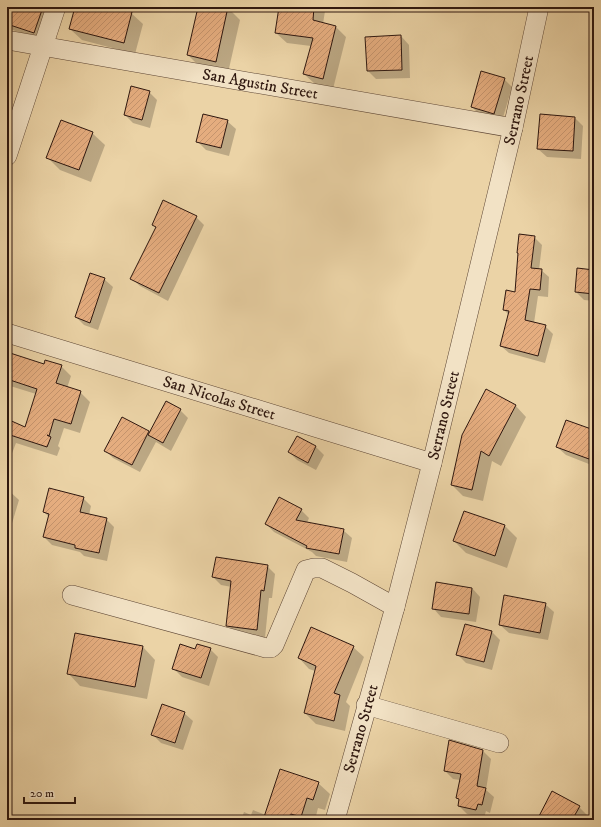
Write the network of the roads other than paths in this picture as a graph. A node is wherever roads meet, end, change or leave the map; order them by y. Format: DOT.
graph roads {
  1 [pos="56,7"];
  2 [pos="539,7"];
  3 [pos="7,40"];
  4 [pos="42,47"];
  5 [pos="513,128"];
  6 [pos="7,156"];
  7 [pos="7,333"];
  8 [pos="432,463"];
  9 [pos="72,595"];
  10 [pos="395,606"];
  11 [pos="366,705"];
  12 [pos="499,743"];
  13 [pos="335,820"];
  1 -- 4 [label="street"];
  2 -- 5 [label="street, Serrano Street"];
  3 -- 4 [label="street, San Agustin Street"];
  4 -- 5 [label="street, San Agustin Street"];
  4 -- 6 [label="street"];
  5 -- 8 [label="street, Serrano Street"];
  7 -- 8 [label="street, San Nicolas Street"];
  8 -- 10 [label="street, Serrano Street"];
  9 -- 10 [label="street"];
  10 -- 11 [label="street, Serrano Street"];
  11 -- 12 [label="street"];
  11 -- 13 [label="street, Serrano Street"];
}
